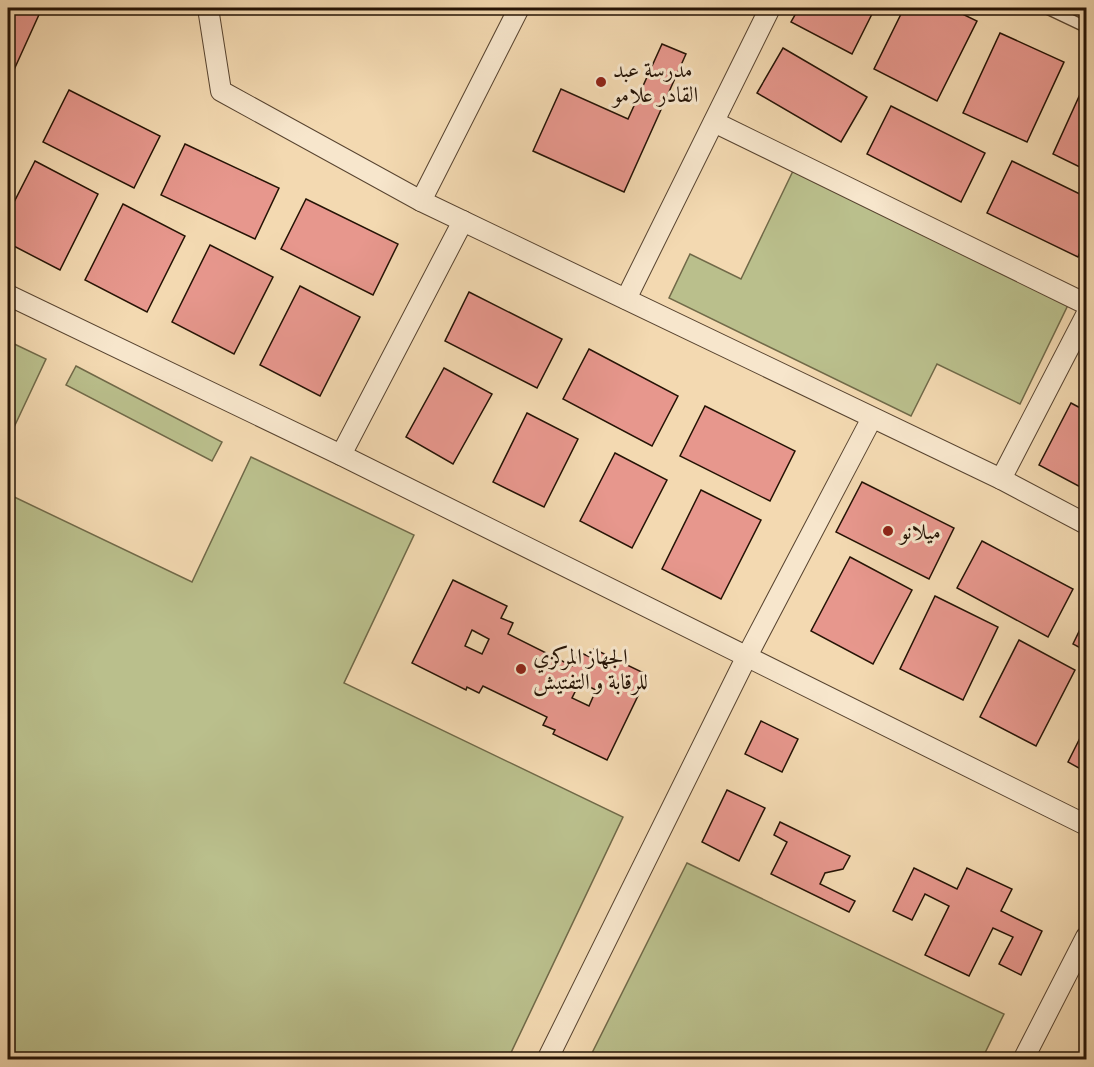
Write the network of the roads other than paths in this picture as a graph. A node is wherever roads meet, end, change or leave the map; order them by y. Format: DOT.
graph roads {
  1 [pos="208,8"];
  2 [pos="519,8"];
  3 [pos="770,8"];
  4 [pos="1046,8"];
  5 [pos="1086,27"];
  6 [pos="714,122"];
  7 [pos="421,201"];
  8 [pos="463,221"];
  9 [pos="8,295"];
  10 [pos="626,299"];
  11 [pos="1086,304"];
  12 [pos="1086,315"];
  13 [pos="872,418"];
  14 [pos="341,455"];
  15 [pos="1001,479"];
  16 [pos="1086,524"];
  17 [pos="746,658"];
  18 [pos="1086,825"];
  19 [pos="1086,937"];
  20 [pos="547,1059"];
  21 [pos="1023,1059"];
  1 -- 7 [label="street"];
  2 -- 7 [label="street"];
  3 -- 6 [label="street"];
  4 -- 5 [label="lane"];
  6 -- 10 [label="street"];
  6 -- 11 [label="street"];
  7 -- 8 [label="street"];
  8 -- 10 [label="street"];
  8 -- 14 [label="street"];
  9 -- 14 [label="street"];
  10 -- 13 [label="street"];
  12 -- 15 [label="street"];
  13 -- 15 [label="street"];
  13 -- 17 [label="street"];
  14 -- 17 [label="street"];
  15 -- 16 [label="street"];
  17 -- 18 [label="street"];
  17 -- 20 [label="street"];
  19 -- 21 [label="street"];
}
